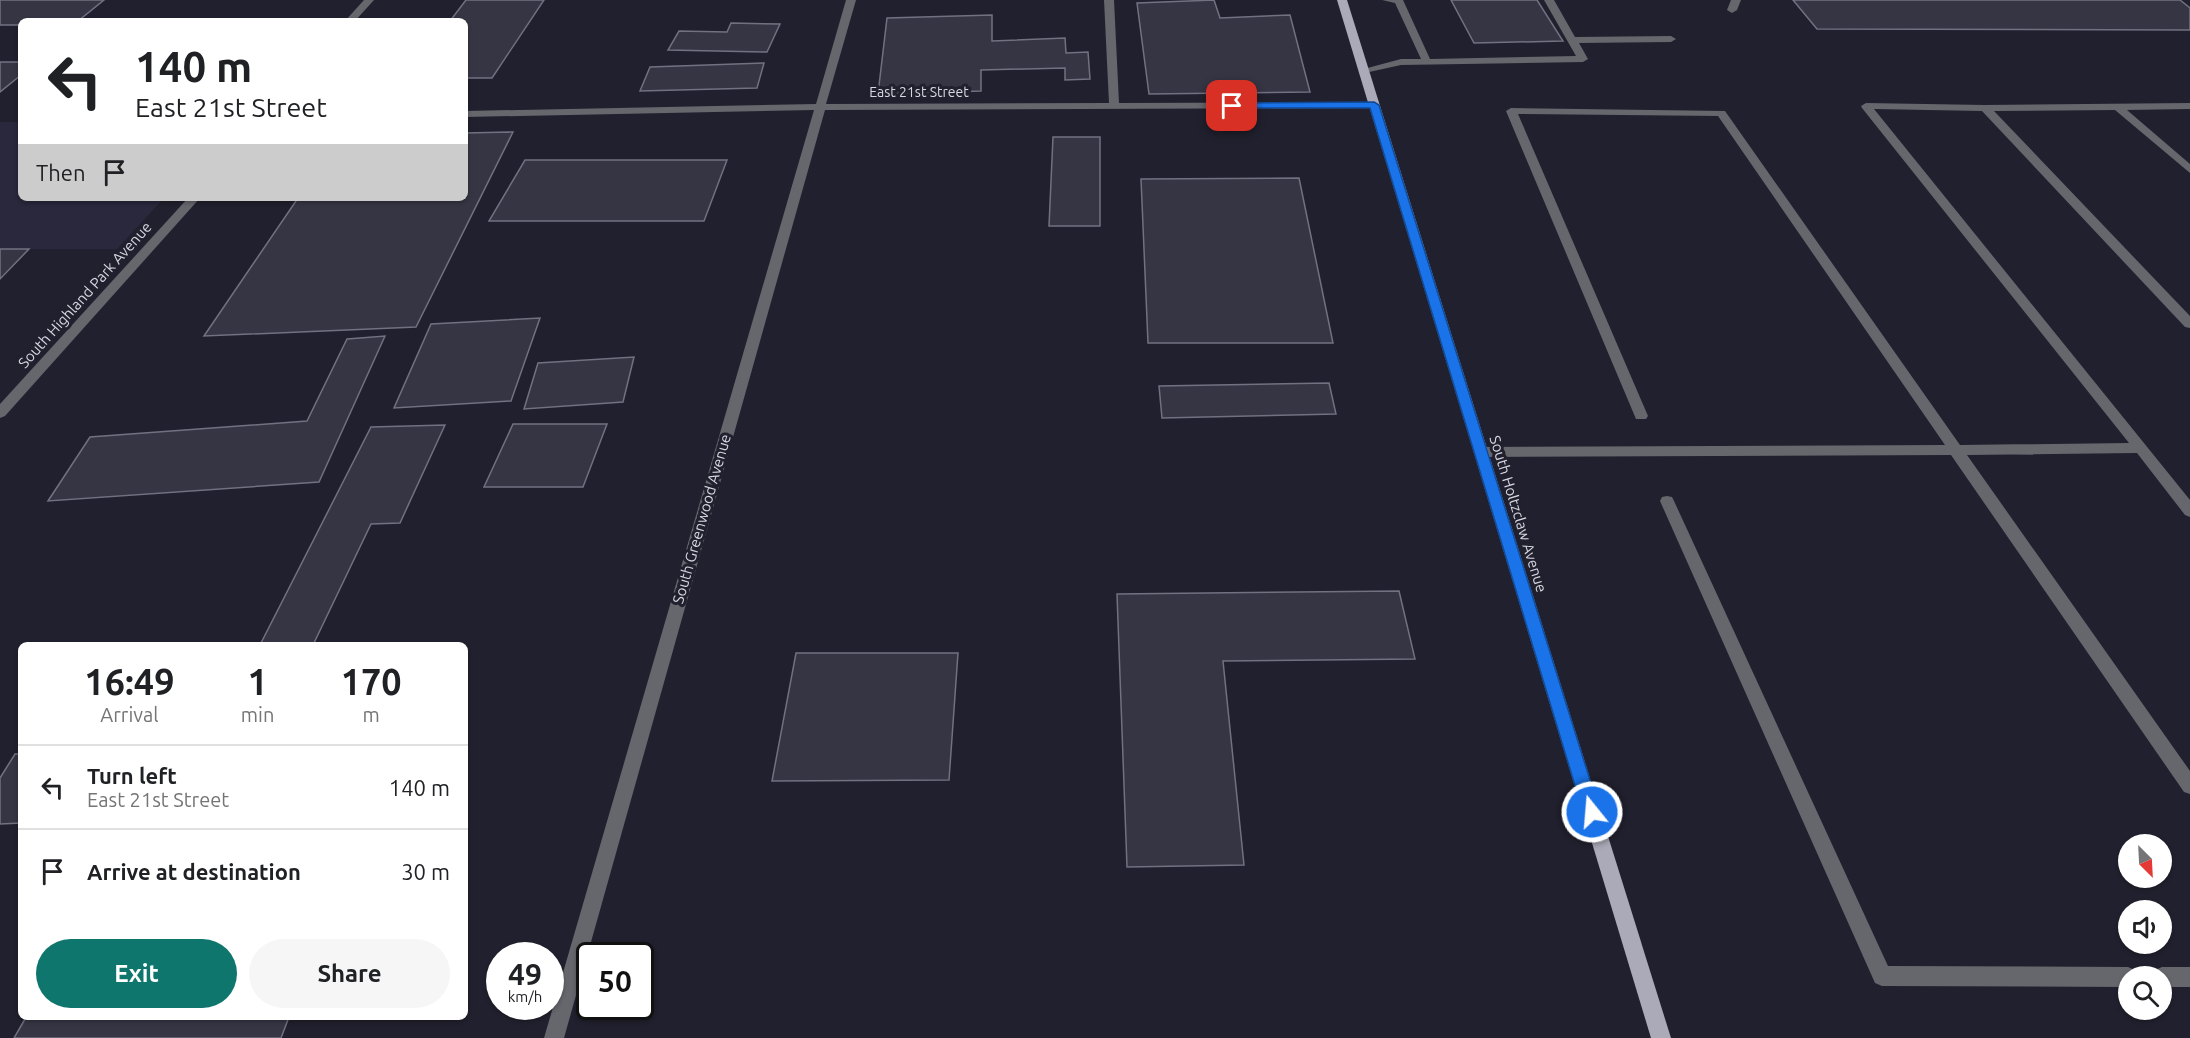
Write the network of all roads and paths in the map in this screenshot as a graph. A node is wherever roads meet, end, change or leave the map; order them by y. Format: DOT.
graph roads {
  1 [pos="369,0"];
  2 [pos="851,0"];
  3 [pos="1109,0"];
  4 [pos="1342,0"];
  5 [pos="1387,0"];
  6 [pos="1549,0"];
  7 [pos="1736,0"];
  8 [pos="1732,10"];
  9 [pos="353,18"];
  10 [pos="1671,39"];
  11 [pos="1572,40"];
  12 [pos="1427,62"];
  13 [pos="1364,72"];
  14 [pos="1374,105"];
  15 [pos="1114,106"];
  16 [pos="2190,106"];
  17 [pos="820,107"];
  18 [pos="2118,107"];
  19 [pos="1985,108"];
  20 [pos="468,114"];
  21 [pos="2190,170"];
  22 [pos="191,201"];
  23 [pos="2190,324"];
  24 [pos="0,413"];
  25 [pos="1641,417"];
  26 [pos="1955,448"];
  27 [pos="2141,448"];
  28 [pos="1480,452"];
  29 [pos="1667,501"];
  30 [pos="2190,511"];
  31 [pos="2190,786"];
  32 [pos="2118,977"];
  33 [pos="2172,977"];
  34 [pos="2190,977"];
  35 [pos="554,1038"];
  36 [pos="1661,1038"];
  1 -- 9 [label="street"];
  2 -- 17 [label="street, South Greenwood Avenue"];
  3 -- 15 [label="street"];
  4 -- 13 [label="main road, South Holtzclaw Avenue"];
  5 -- 12 [label="street"];
  6 -- 11 [label="street"];
  7 -- 8 [label="street"];
  10 -- 11 [label="street"];
  11 -- 12 [label="street"];
  12 -- 13 [label="street"];
  13 -- 14 [label="main road, South Holtzclaw Avenue"];
  14 -- 15 [label="street, East 21st Street"];
  14 -- 28 [label="main road, South Holtzclaw Avenue"];
  15 -- 17 [label="street, East 21st Street"];
  16 -- 18 [label="street"];
  17 -- 20 [label="street, East 21st Street"];
  17 -- 35 [label="street, South Greenwood Avenue"];
  18 -- 19 [label="street"];
  18 -- 21 [label="street"];
  19 -- 23 [label="street"];
  19 -- 27 [label="street"];
  22 -- 24 [label="street, South Highland Park Avenue"];
  25 -- 26 [label="street"];
  26 -- 27 [label="street"];
  26 -- 28 [label="street"];
  26 -- 31 [label="street"];
  27 -- 30 [label="street"];
  28 -- 36 [label="main road, South Holtzclaw Avenue"];
  29 -- 32 [label="street"];
  33 -- 34 [label="street"];
}
